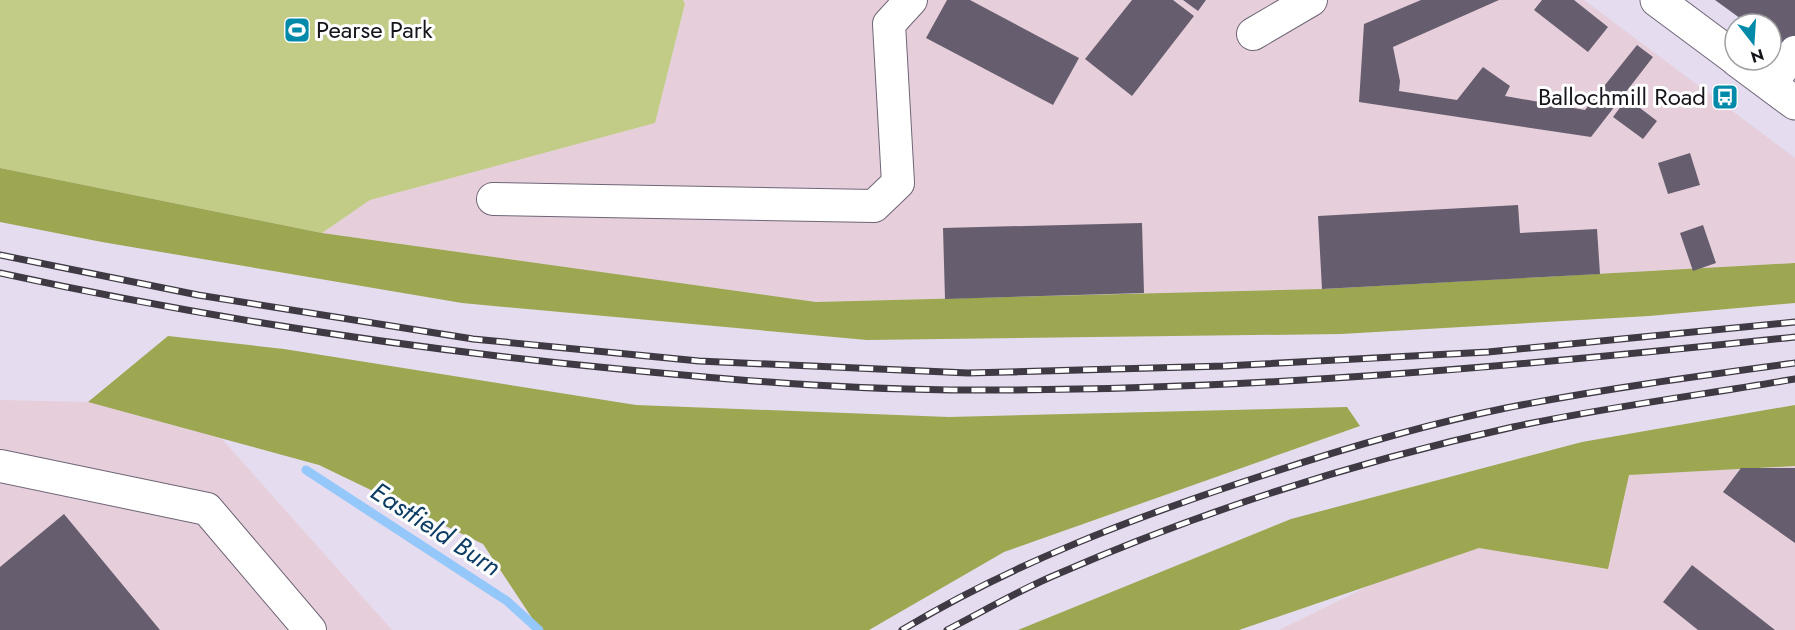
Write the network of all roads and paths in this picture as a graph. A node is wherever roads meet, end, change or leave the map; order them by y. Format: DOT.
graph roads {
  1 [pos="911,0"];
  2 [pos="1311,0"];
  3 [pos="1657,0"];
  4 [pos="1253,34"];
  5 [pos="1723,49"];
  6 [pos="1795,52"];
  7 [pos="1753,72"];
  8 [pos="1783,94"];
  9 [pos="493,199"];
  10 [pos="0,466"];
  11 [pos="310,630"];
  1 -- 9 [label="lane"];
  2 -- 4 [label="lane"];
  3 -- 5 [label="main road"];
  6 -- 8 [label="lane"];
  7 -- 8 [label="main road"];
  10 -- 11 [label="lane"];
}
